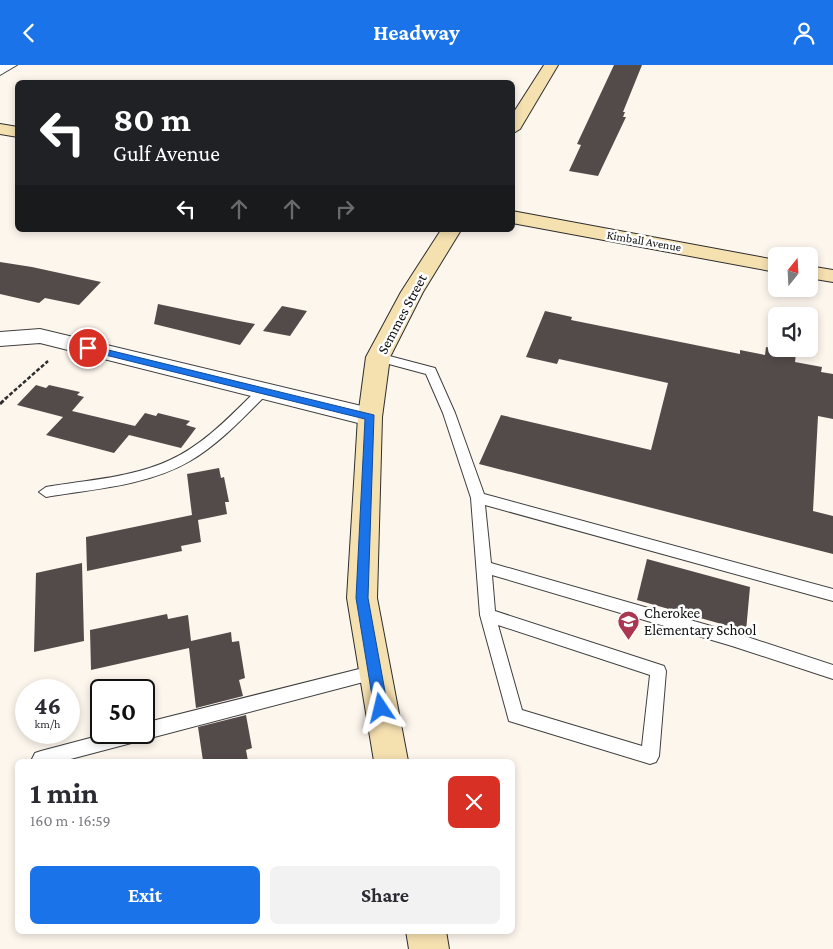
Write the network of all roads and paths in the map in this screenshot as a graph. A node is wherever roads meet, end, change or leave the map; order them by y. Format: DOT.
graph roads {
  1 [pos="10,65"];
  2 [pos="551,65"];
  3 [pos="0,71"];
  4 [pos="515,124"];
  5 [pos="0,129"];
  6 [pos="15,132"];
  7 [pos="515,218"];
  8 [pos="450,232"];
  9 [pos="768,265"];
  10 [pos="818,274"];
  11 [pos="833,276"];
  12 [pos="0,339"];
  13 [pos="69,343"];
  14 [pos="378,357"];
  15 [pos="263,391"];
  16 [pos="0,404"];
  17 [pos="370,417"];
  18 [pos="46,492"];
  19 [pos="478,498"];
  20 [pos="484,567"];
  21 [pos="833,595"];
  22 [pos="488,615"];
  23 [pos="833,671"];
  24 [pos="375,672"];
  25 [pos="155,728"];
  26 [pos="96,744"];
  27 [pos="41,759"];
  28 [pos="391,759"];
  29 [pos="426,934"];
  30 [pos="429,949"];
  1 -- 3 [label="street"];
  2 -- 4 [label="main road"];
  5 -- 6 [label="main road"];
  7 -- 9 [label="main road, Kimball Avenue"];
  8 -- 14 [label="main road, Semmes Street"];
  10 -- 11 [label="main road"];
  12 -- 13 [label="street"];
  13 -- 15 [label="street"];
  13 -- 16 [label="path"];
  14 -- 17 [label="main road, Semmes Street"];
  14 -- 19 [label="lane"];
  15 -- 17 [label="street"];
  15 -- 18 [label="lane"];
  17 -- 24 [label="main road, Semmes Street"];
  19 -- 20 [label="lane"];
  19 -- 21 [label="lane"];
  20 -- 22 [label="lane"];
  20 -- 23 [label="lane"];
  22 -- 22 [label="lane"];
  24 -- 25 [label="lane"];
  24 -- 28 [label="main road, Semmes Street"];
  26 -- 27 [label="lane"];
  29 -- 30 [label="main road"];
}
